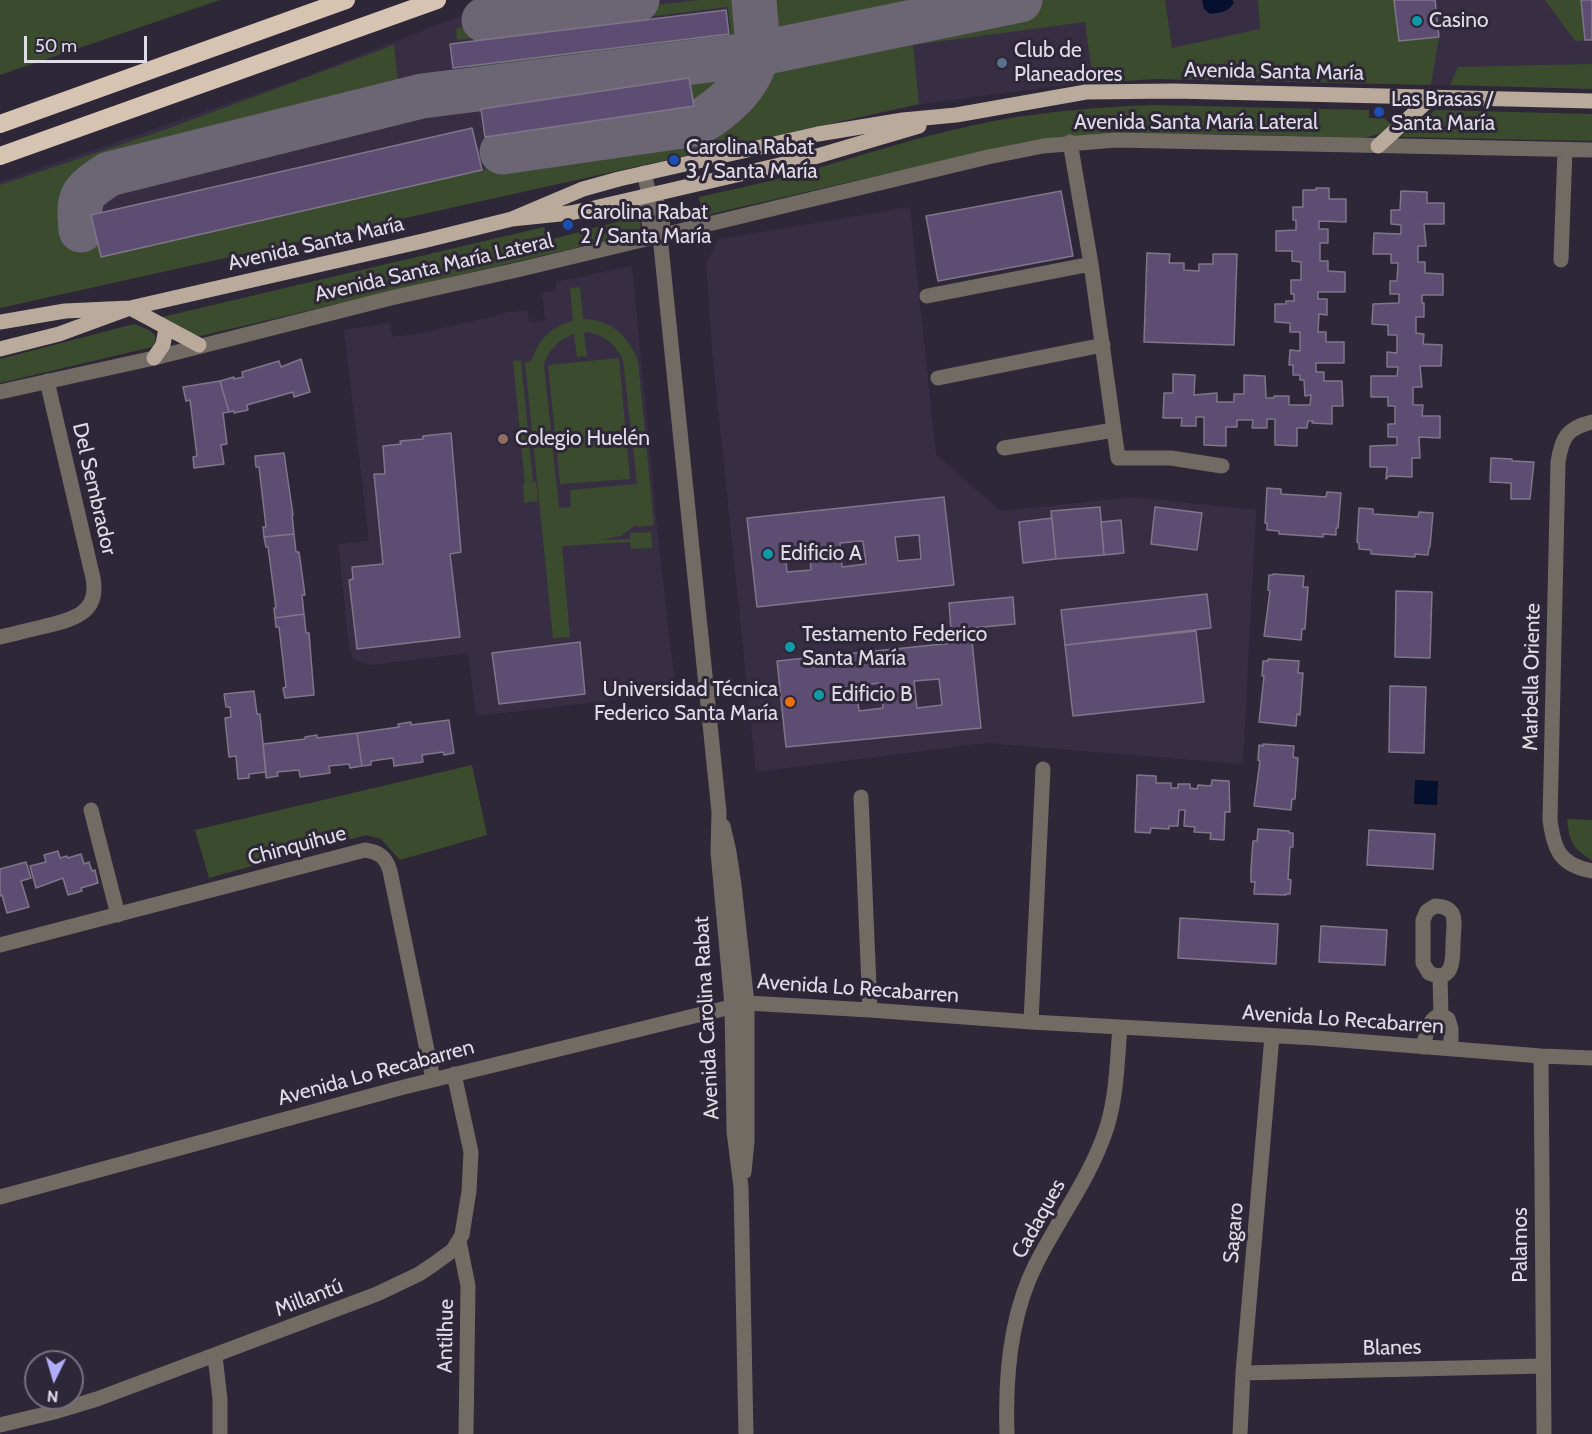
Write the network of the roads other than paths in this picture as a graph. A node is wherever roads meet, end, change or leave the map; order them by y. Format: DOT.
graph roads {
  1 [pos="346,0"];
  2 [pos="437,0"];
  3 [pos="92,90"];
  4 [pos="1432,97"];
  5 [pos="1592,101"];
  6 [pos="0,112"];
  7 [pos="956,115"];
  8 [pos="0,124"];
  9 [pos="1070,142"];
  10 [pos="1378,146"];
  11 [pos="1565,150"];
  12 [pos="1592,150"];
  13 [pos="0,156"];
  14 [pos="644,173"];
  15 [pos="649,194"];
  16 [pos="512,219"];
  17 [pos="660,236"];
  18 [pos="1561,260"];
  19 [pos="1091,264"];
  20 [pos="927,296"];
  21 [pos="130,308"];
  22 [pos="0,322"];
  23 [pos="166,327"];
  24 [pos="199,345"];
  25 [pos="1103,345"];
  26 [pos="0,349"];
  27 [pos="154,358"];
  28 [pos="938,378"];
  29 [pos="46,381"];
  30 [pos="0,392"];
  31 [pos="1592,422"];
  32 [pos="1114,430"];
  33 [pos="1004,448"];
  34 [pos="1222,466"];
  35 [pos="0,637"];
  36 [pos="1043,769"];
  37 [pos="861,797"];
  38 [pos="91,810"];
  39 [pos="1592,871"];
  40 [pos="118,915"];
  41 [pos="0,945"];
  42 [pos="1440,976"];
  43 [pos="739,1004"];
  44 [pos="870,1010"];
  45 [pos="1441,1015"];
  46 [pos="1031,1022"];
  47 [pos="1120,1027"];
  48 [pos="1272,1036"];
  49 [pos="1423,1047"];
  50 [pos="1450,1049"];
  51 [pos="1541,1056"];
  52 [pos="1592,1058"];
  53 [pos="454,1074"];
  54 [pos="434,1079"];
  55 [pos="0,1197"];
  56 [pos="459,1240"];
  57 [pos="215,1356"];
  58 [pos="1543,1366"];
  59 [pos="1243,1373"];
  60 [pos="0,1425"];
  61 [pos="220,1434"];
  62 [pos="466,1434"];
  63 [pos="746,1434"];
  64 [pos="1007,1434"];
  65 [pos="1240,1434"];
  66 [pos="1544,1434"];
  1 -- 3 [label="highway"];
  2 -- 13 [label="highway"];
  3 -- 6 [label="highway"];
  3 -- 8 [label="highway"];
  4 -- 5 [label="main road, Avenida Santa María"];
  4 -- 7 [label="main road, Avenida Santa María"];
  4 -- 10 [label="main road"];
  7 -- 14 [label="main road, Avenida Santa María"];
  7 -- 15 [label="main road, Avenida Santa María"];
  9 -- 10 [label="street, Avenida Santa María Lateral"];
  9 -- 17 [label="street, Avenida Santa María Lateral"];
  9 -- 19 [label="street"];
  10 -- 11 [label="street, Avenida Santa María Lateral"];
  11 -- 12 [label="street, Avenida Santa María Lateral"];
  11 -- 18 [label="street"];
  14 -- 15 [label="street, Avenida Carolina Rabat"];
  14 -- 16 [label="main road, Avenida Santa María"];
  15 -- 16 [label="main road, Avenida Santa María"];
  15 -- 17 [label="street, Avenida Carolina Rabat"];
  16 -- 21 [label="main road, Avenida Santa María"];
  17 -- 24 [label="street, Avenida Santa María Lateral"];
  17 -- 43 [label="street, Avenida Carolina Rabat"];
  19 -- 20 [label="street"];
  19 -- 25 [label="street"];
  21 -- 22 [label="main road, Avenida Santa María"];
  21 -- 23 [label="main road"];
  21 -- 26 [label="main road, Avenida Santa María"];
  23 -- 24 [label="main road"];
  23 -- 27 [label="main road"];
  24 -- 27 [label="street, Avenida Santa María Lateral"];
  25 -- 28 [label="street"];
  25 -- 32 [label="street"];
  27 -- 29 [label="street, Avenida Santa María Lateral"];
  29 -- 30 [label="street, Avenida Santa María Lateral"];
  29 -- 35 [label="street, Del Sembrador"];
  31 -- 39 [label="street, Marbella Oriente"];
  32 -- 33 [label="street"];
  32 -- 34 [label="street"];
  36 -- 46 [label="street"];
  37 -- 44 [label="street"];
  38 -- 40 [label="street"];
  40 -- 41 [label="street, Chinquihue"];
  40 -- 54 [label="street, Chinquihue"];
  42 -- 45 [label="street"];
  43 -- 44 [label="street, Avenida Lo Recabarren"];
  43 -- 53 [label="street, Avenida Lo Recabarren"];
  43 -- 63 [label="street, Avenida Carolina Rabat"];
  44 -- 46 [label="street, Avenida Lo Recabarren"];
  45 -- 49 [label="street"];
  45 -- 50 [label="street"];
  46 -- 47 [label="street, Avenida Lo Recabarren"];
  47 -- 48 [label="street, Avenida Lo Recabarren"];
  47 -- 64 [label="street, Cadaques"];
  48 -- 49 [label="street, Avenida Lo Recabarren"];
  48 -- 59 [label="street, Sagaro"];
  49 -- 50 [label="street, Avenida Lo Recabarren"];
  50 -- 51 [label="street, Avenida Lo Recabarren"];
  51 -- 52 [label="street, Avenida Lo Recabarren"];
  51 -- 58 [label="street, Palamos"];
  53 -- 54 [label="street, Avenida Lo Recabarren"];
  53 -- 56 [label="street"];
  54 -- 55 [label="street, Avenida Lo Recabarren"];
  56 -- 57 [label="street, Millantú"];
  56 -- 62 [label="street, Antilhue"];
  57 -- 60 [label="street, Millantú"];
  57 -- 61 [label="street"];
  58 -- 59 [label="street, Blanes"];
  58 -- 66 [label="street, Palamos"];
  59 -- 65 [label="street, Sagaro"];
}
